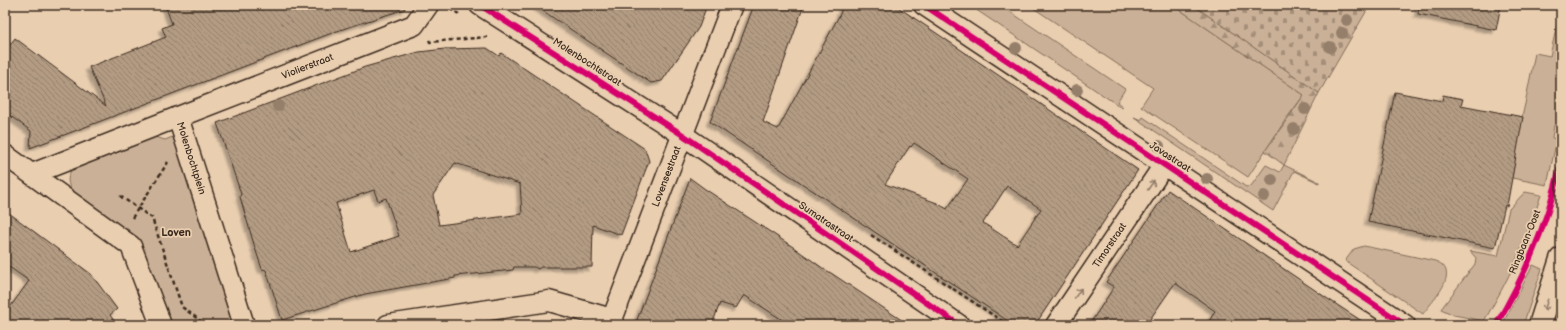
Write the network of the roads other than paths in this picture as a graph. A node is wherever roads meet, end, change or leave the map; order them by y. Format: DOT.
graph roads {
  1 [pos="428,5"];
  2 [pos="480,5"];
  3 [pos="732,5"];
  4 [pos="924,5"];
  5 [pos="178,117"];
  6 [pos="683,135"];
  7 [pos="7,160"];
  8 [pos="1164,166"];
  9 [pos="32,174"];
  10 [pos="1561,259"];
  11 [pos="611,322"];
  12 [pos="161,325"];
  13 [pos="244,325"];
  14 [pos="388,325"];
  15 [pos="959,325"];
  16 [pos="1056,325"];
  17 [pos="1405,325"];
  18 [pos="1540,325"];
  1 -- 5 [label="street, Violierstraat"];
  2 -- 6 [label="street, Molenbochtstraat"];
  3 -- 6 [label="street, Lovensestraat"];
  4 -- 8 [label="street, Javastraat"];
  5 -- 9 [label="street, Molenbochtplein"];
  5 -- 13 [label="street, Molenbochtplein"];
  6 -- 11 [label="street, Lovensestraat"];
  6 -- 15 [label="street, Sumatrastraat"];
  7 -- 9 [label="street"];
  16 -- 8 [label="street, Timorstraat, one-way"];
  8 -- 17 [label="street, Javastraat"];
  9 -- 12 [label="street"];
  10 -- 18 [label="main road, one-way"];
  11 -- 14 [label="street"];
}
